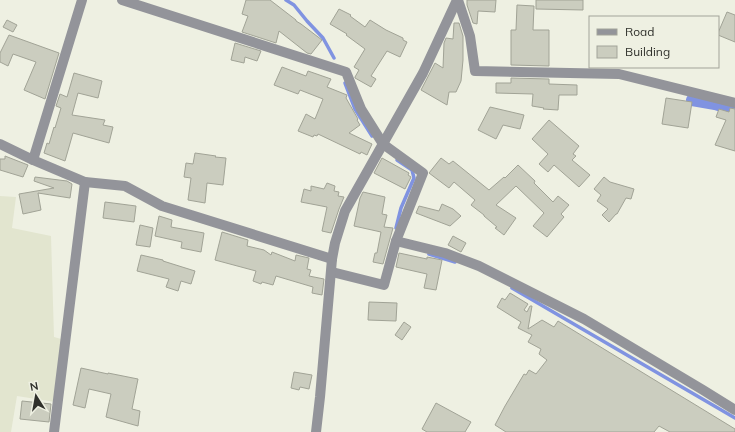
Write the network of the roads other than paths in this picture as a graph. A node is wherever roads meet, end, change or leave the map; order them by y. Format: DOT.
graph roads {
  1 [pos="82,0"];
  2 [pos="122,0"];
  3 [pos="458,0"];
  4 [pos="735,103"];
  5 [pos="0,144"];
  6 [pos="383,144"];
  7 [pos="33,160"];
  8 [pos="85,182"];
  9 [pos="396,240"];
  10 [pos="332,260"];
  11 [pos="332,272"];
  12 [pos="735,410"];
  13 [pos="54,432"];
  14 [pos="316,432"];
  1 -- 7 [label="street"];
  2 -- 6 [label="street"];
  3 -- 4 [label="street"];
  3 -- 6 [label="street"];
  5 -- 7 [label="street"];
  6 -- 9 [label="street"];
  6 -- 10 [label="street"];
  7 -- 8 [label="street"];
  8 -- 10 [label="street"];
  8 -- 13 [label="street"];
  9 -- 11 [label="street"];
  9 -- 12 [label="street"];
  10 -- 11 [label="street"];
  11 -- 14 [label="street"];
}
